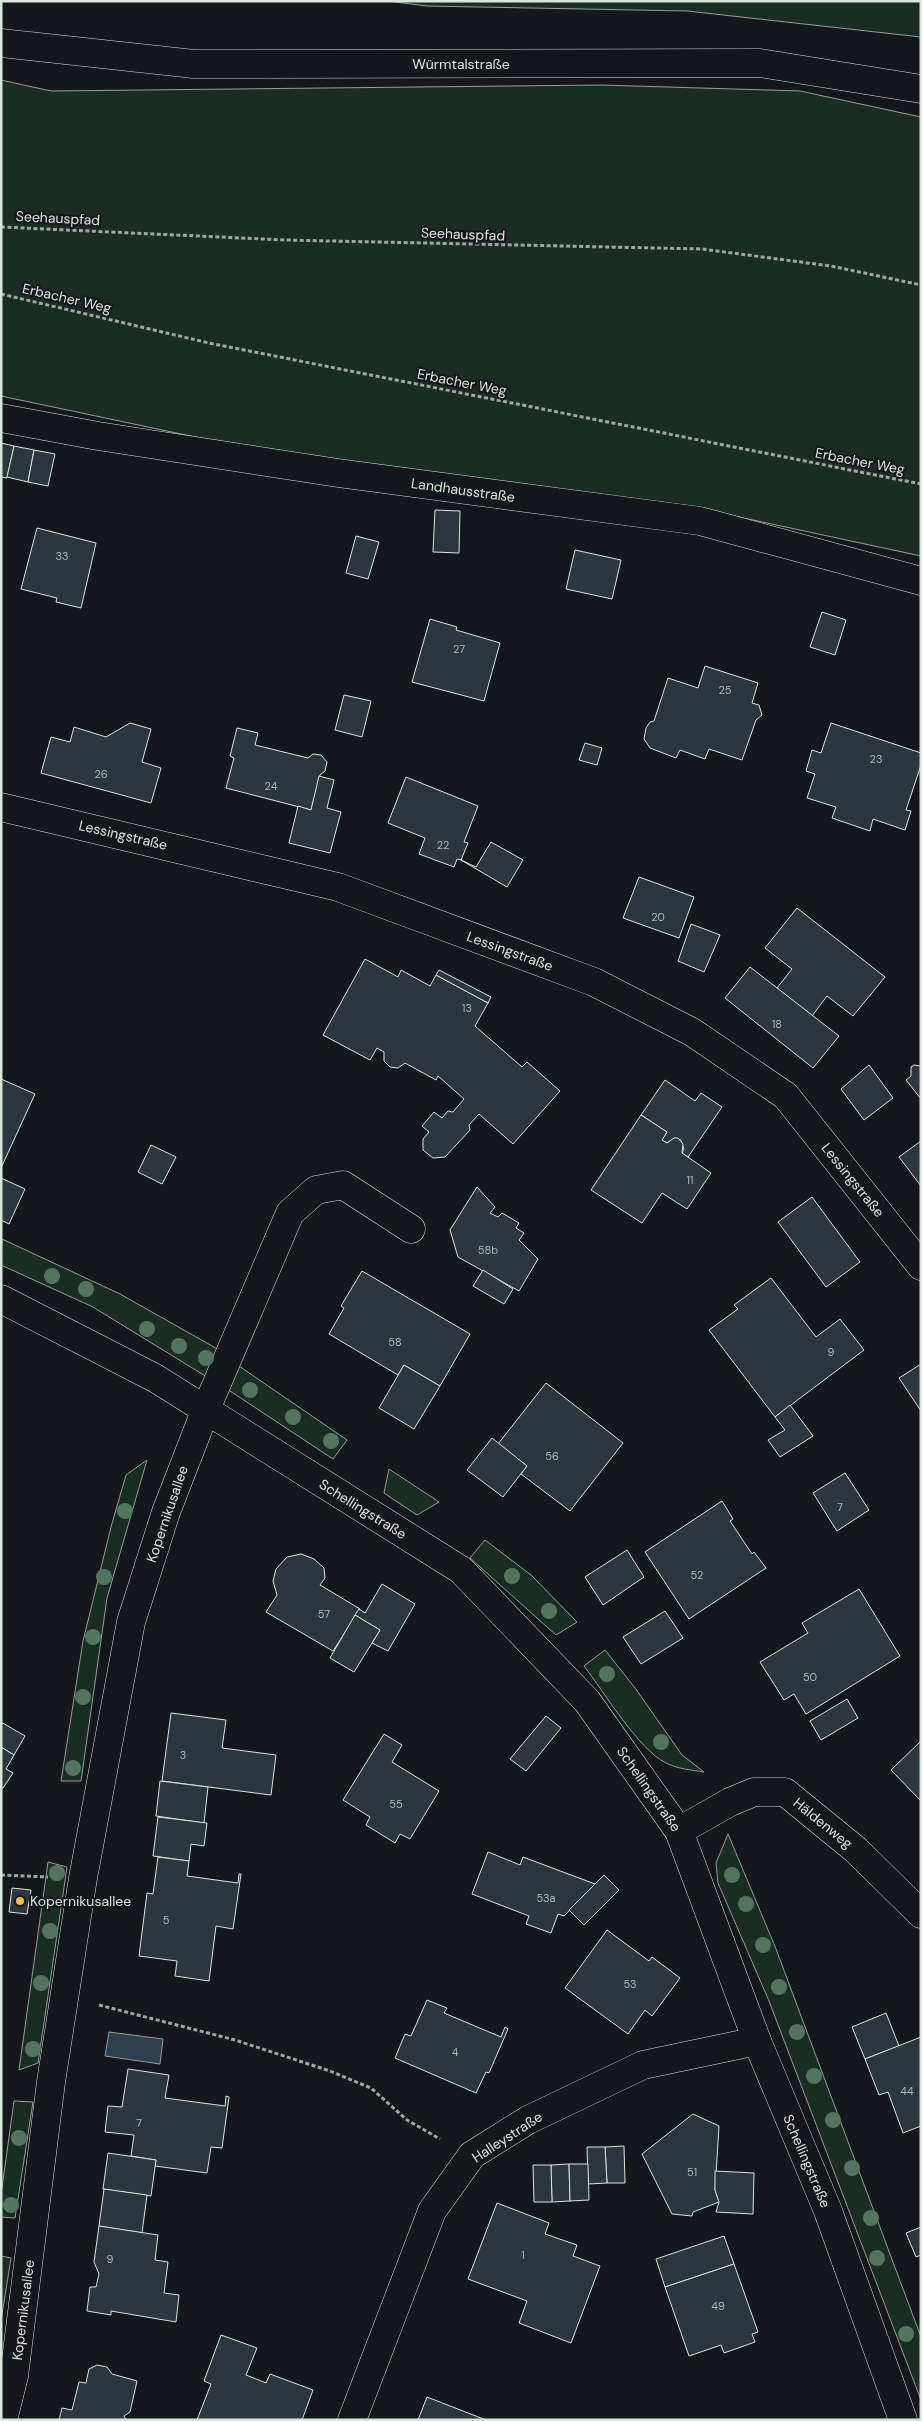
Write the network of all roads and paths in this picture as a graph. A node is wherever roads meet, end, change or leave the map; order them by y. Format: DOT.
graph roads {
  1 [pos="1,44"];
  2 [pos="921,89"];
  3 [pos="1,227"];
  4 [pos="921,285"];
  5 [pos="1,294"];
  6 [pos="1,418"];
  7 [pos="921,484"];
  8 [pos="921,582"];
  9 [pos="1,807"];
  10 [pos="411,1228"];
  11 [pos="921,1266"];
  12 [pos="1,1299"];
  13 [pos="206,1409"];
  14 [pos="679,1831"];
  15 [pos="1,1875"];
  16 [pos="83,1878"];
  17 [pos="921,1914"];
  18 [pos="66,1997"];
  19 [pos="757,2041"];
  20 [pos="407,2120"];
  21 [pos="3,2420"];
  22 [pos="352,2420"];
  23 [pos="903,2420"];
  1 -- 2 [label="street, Würmtalstraße"];
  3 -- 4 [label="path, Seehauspfad"];
  5 -- 7 [label="path, Erbacher Weg"];
  6 -- 8 [label="street, Landhausstraße"];
  9 -- 11 [label="street, Lessingstraße"];
  10 -- 13 [label="street"];
  12 -- 13 [label="street, Schellingstraße"];
  13 -- 14 [label="street, Schellingstraße"];
  13 -- 16 [label="street, Kopernikusallee"];
  14 -- 17 [label="street, Häldenweg"];
  14 -- 19 [label="street, Schellingstraße"];
  15 -- 16 [label="path"];
  16 -- 18 [label="street, Kopernikusallee"];
  18 -- 20 [label="path"];
  18 -- 21 [label="street, Kopernikusallee"];
  19 -- 22 [label="street, Halleystraße"];
  19 -- 23 [label="street, Schellingstraße"];
}
